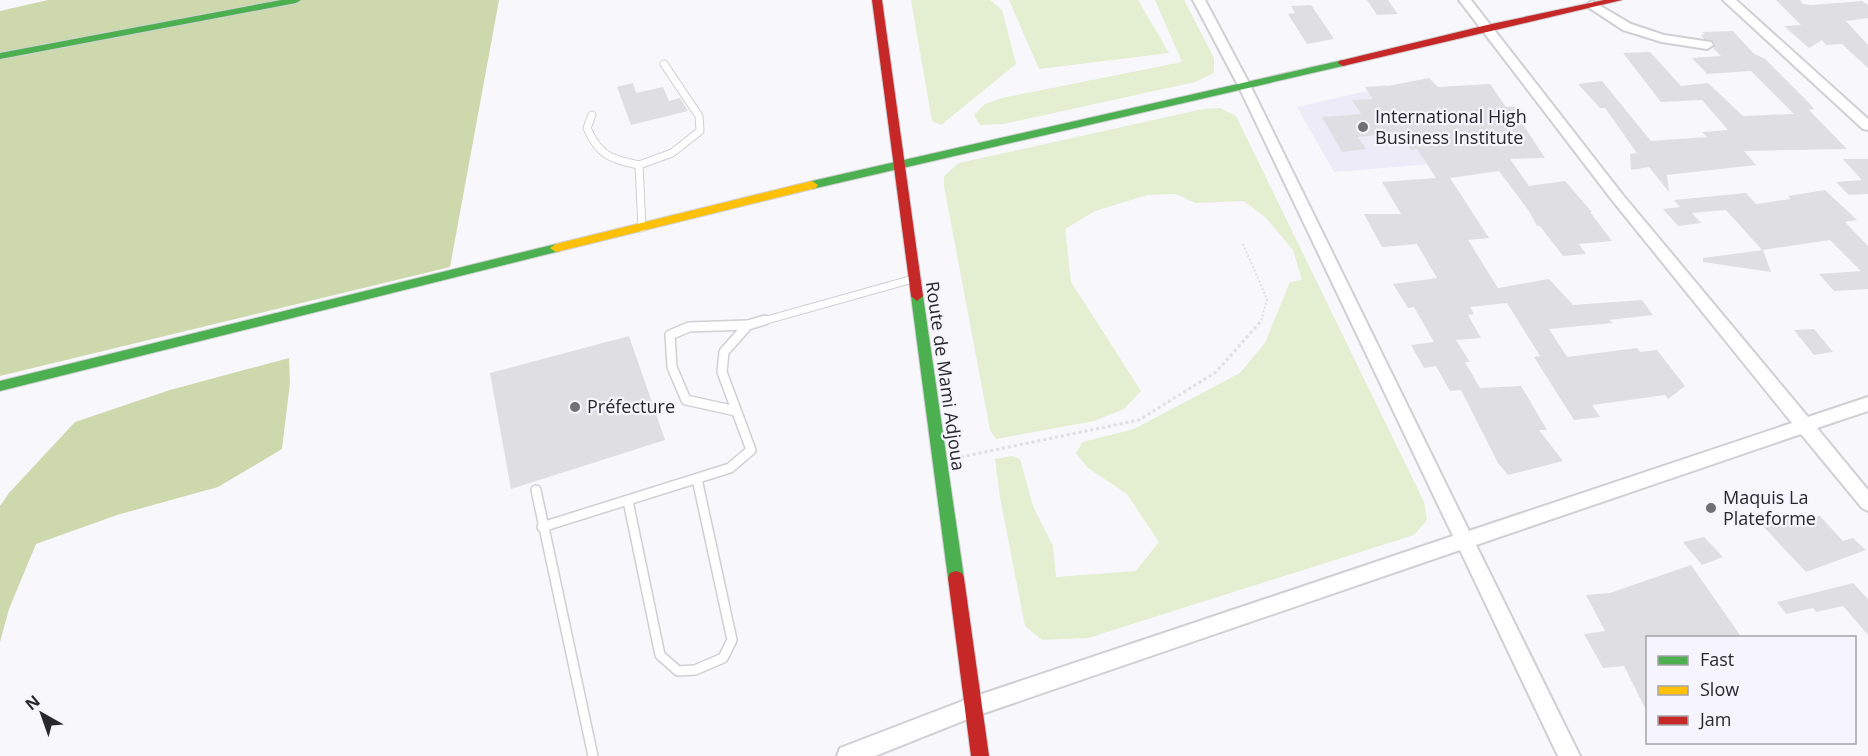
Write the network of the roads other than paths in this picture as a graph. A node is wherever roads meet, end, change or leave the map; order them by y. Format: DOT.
graph roads {
  1 [pos="296,0"];
  2 [pos="877,0"];
  3 [pos="1199,0"];
  4 [pos="1464,0"];
  5 [pos="1617,0"];
  6 [pos="1729,0"];
  7 [pos="1592,5"];
  8 [pos="1486,28"];
  9 [pos="1707,45"];
  10 [pos="0,56"];
  11 [pos="664,64"];
  12 [pos="1245,87"];
  13 [pos="592,115"];
  14 [pos="1868,126"];
  15 [pos="900,163"];
  16 [pos="639,165"];
  17 [pos="642,228"];
  18 [pos="913,279"];
  19 [pos="748,325"];
  20 [pos="0,386"];
  21 [pos="1868,404"];
  22 [pos="736,411"];
  23 [pos="1805,424"];
  24 [pos="697,479"];
  25 [pos="536,490"];
  26 [pos="628,501"];
  27 [pos="1868,503"];
  28 [pos="542,527"];
  29 [pos="1463,539"];
  30 [pos="973,707"];
  31 [pos="593,756"];
  32 [pos="848,756"];
  33 [pos="980,756"];
  34 [pos="1569,756"];
  1 -- 10 [label="street"];
  2 -- 15 [label="street, Route de Mami Adjoua"];
  3 -- 12 [label="street"];
  4 -- 8 [label="street"];
  5 -- 7 [label="street"];
  6 -- 14 [label="street"];
  7 -- 8 [label="street"];
  7 -- 9 [label="street"];
  8 -- 12 [label="street"];
  8 -- 23 [label="street"];
  11 -- 16 [label="lane"];
  12 -- 15 [label="street"];
  12 -- 29 [label="street"];
  13 -- 16 [label="lane"];
  15 -- 17 [label="street"];
  15 -- 18 [label="street, Route de Mami Adjoua"];
  16 -- 17 [label="lane"];
  17 -- 20 [label="street"];
  18 -- 19 [label="lane"];
  18 -- 30 [label="street, Route de Mami Adjoua"];
  19 -- 22 [label="lane"];
  19 -- 22 [label="lane"];
  21 -- 23 [label="street"];
  22 -- 24 [label="lane"];
  23 -- 27 [label="street"];
  23 -- 29 [label="street"];
  24 -- 26 [label="lane"];
  24 -- 26 [label="lane"];
  25 -- 28 [label="lane"];
  26 -- 28 [label="lane"];
  28 -- 31 [label="lane"];
  29 -- 30 [label="street"];
  29 -- 34 [label="street"];
  30 -- 32 [label="street"];
  30 -- 33 [label="street, Route de Mami Adjoua"];
}
